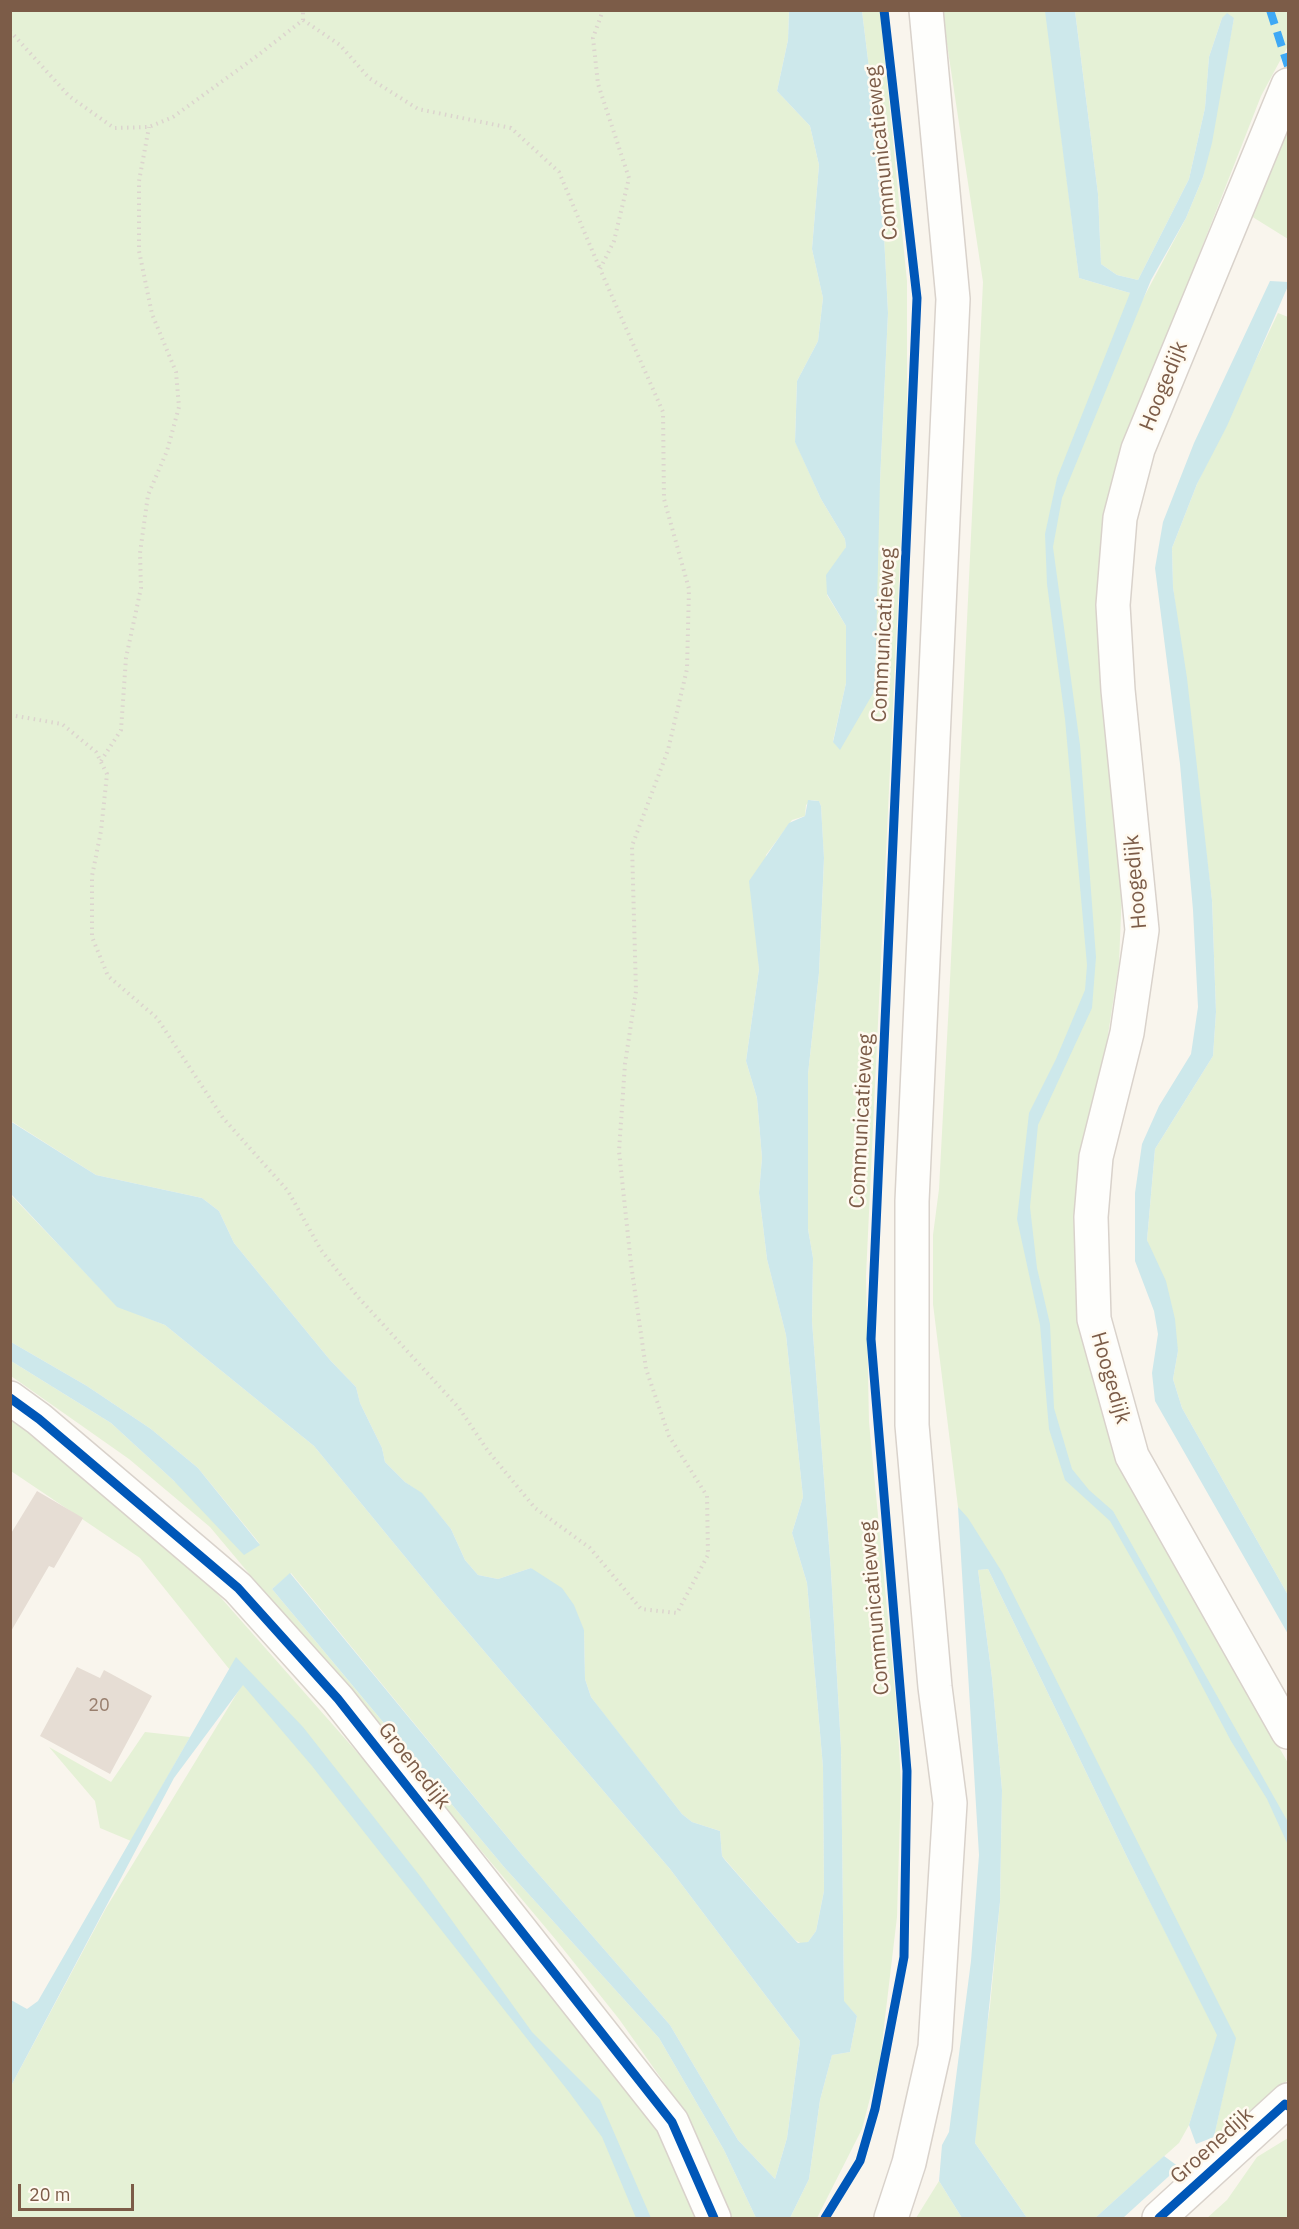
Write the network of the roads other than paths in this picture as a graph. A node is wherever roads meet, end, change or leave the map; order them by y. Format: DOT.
graph roads {
  1 [pos="926,10"];
  2 [pos="1288,85"];
  3 [pos="10,1398"];
  4 [pos="1288,1732"];
  5 [pos="1287,2103"];
  6 [pos="714,2218"];
  7 [pos="891,2218"];
  8 [pos="1159,2218"];
  1 -- 7 [label="street"];
  2 -- 4 [label="street, Hoogedijk"];
  3 -- 6 [label="street, Groenedijk"];
  5 -- 8 [label="street, Groenedijk"];
}
